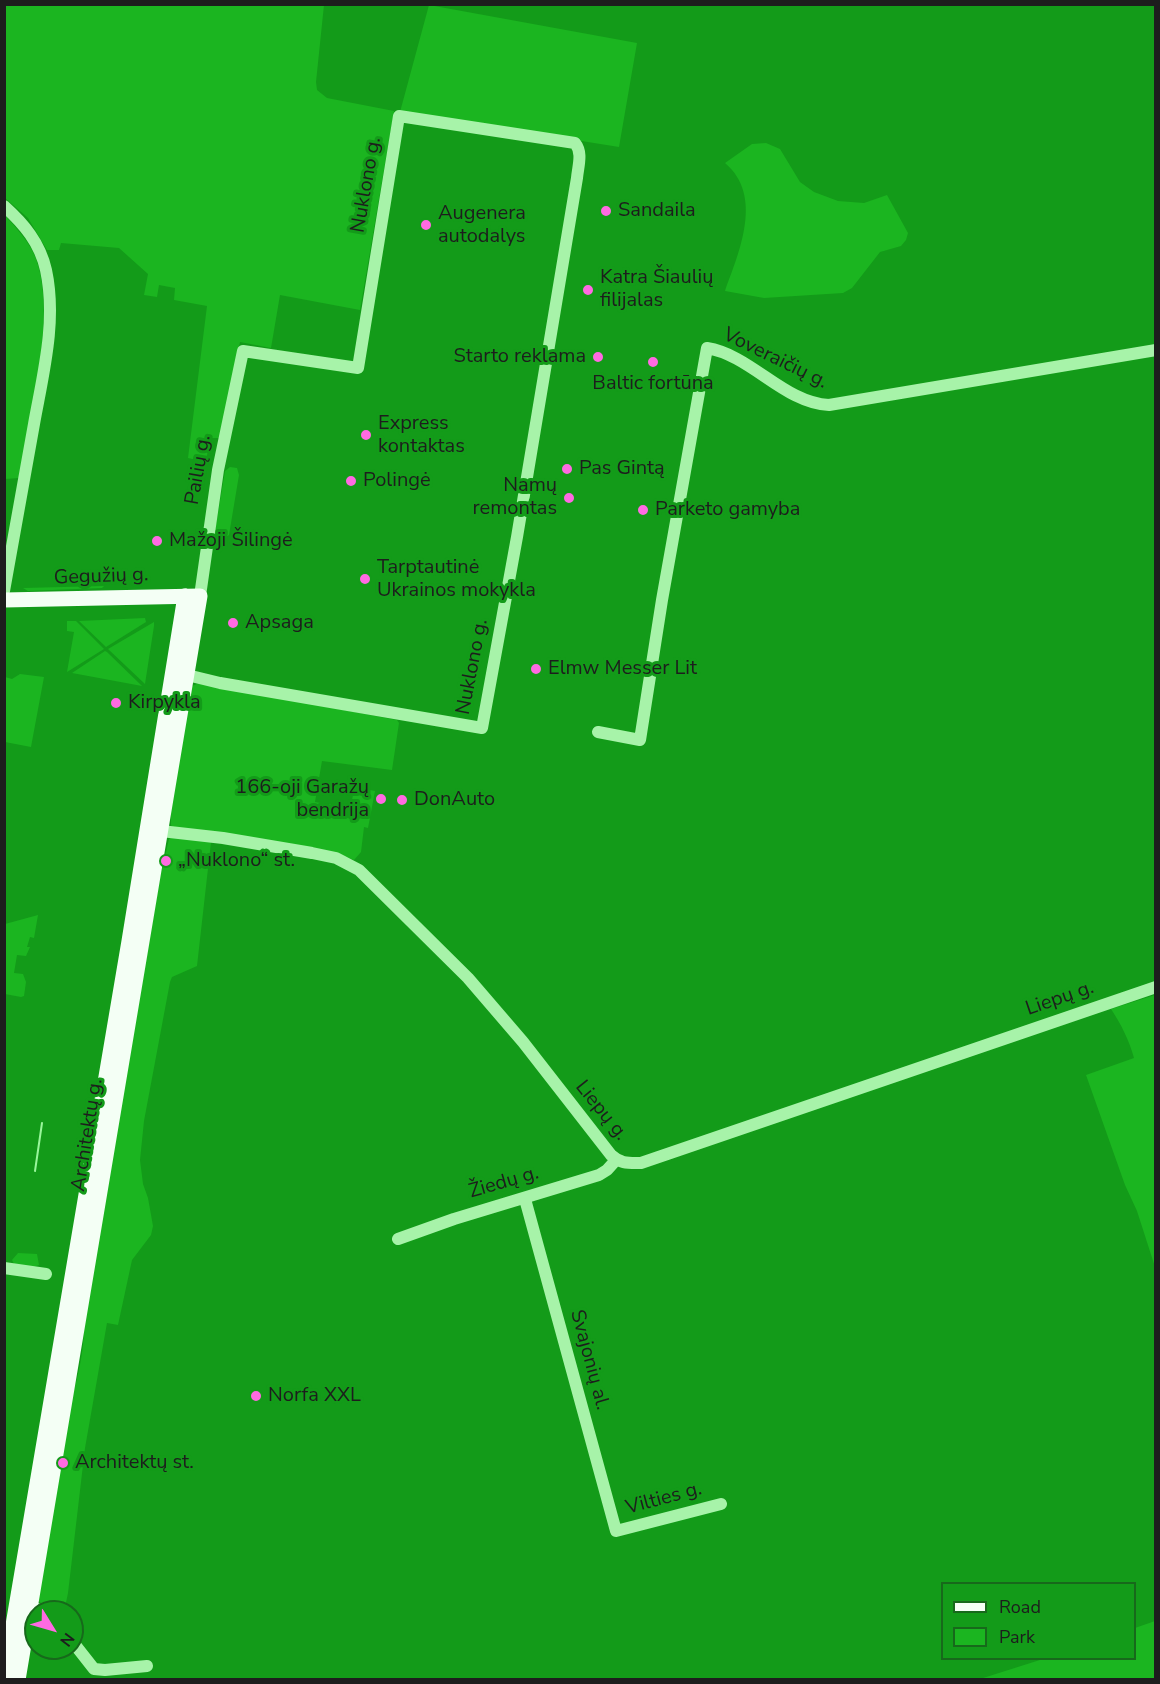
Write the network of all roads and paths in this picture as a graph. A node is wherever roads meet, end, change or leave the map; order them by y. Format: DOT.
graph roads {
  1 [pos="4,206"];
  2 [pos="1155,350"];
  3 [pos="243,351"];
  4 [pos="4,591"];
  5 [pos="192,596"];
  6 [pos="4,600"];
  7 [pos="187,675"];
  8 [pos="598,732"];
  9 [pos="161,831"];
  10 [pos="132,962"];
  11 [pos="1155,987"];
  12 [pos="616,1160"];
  13 [pos="525,1198"];
  14 [pos="398,1239"];
  15 [pos="4,1268"];
  16 [pos="46,1274"];
  17 [pos="721,1503"];
  18 [pos="616,1531"];
  19 [pos="27,1599"];
  20 [pos="84,1658"];
  21 [pos="147,1666"];
  22 [pos="4,1678"];
  23 [pos="18,1680"];
  1 -- 4 [label="street"];
  2 -- 8 [label="street, Voveraičių g."];
  3 -- 5 [label="street, Pailių g."];
  3 -- 7 [label="street, Nuklono g."];
  5 -- 6 [label="main road, Gegužių g."];
  5 -- 7 [label="main road, Architektų g."];
  5 -- 10 [label="main road, Architektų g."];
  7 -- 9 [label="main road, Architektų g."];
  9 -- 10 [label="main road, Architektų g."];
  9 -- 12 [label="street, Liepų g."];
  10 -- 19 [label="main road, Architektų g."];
  11 -- 12 [label="street, Liepų g."];
  12 -- 13 [label="street, Žiedų g."];
  13 -- 14 [label="street, Žiedų g."];
  13 -- 18 [label="street, Svajonių al."];
  15 -- 16 [label="street"];
  17 -- 18 [label="street, Vilties g."];
  19 -- 22 [label="main road, Architektų g."];
  19 -- 23 [label="main road, Architektų g."];
  20 -- 21 [label="street"];
}
